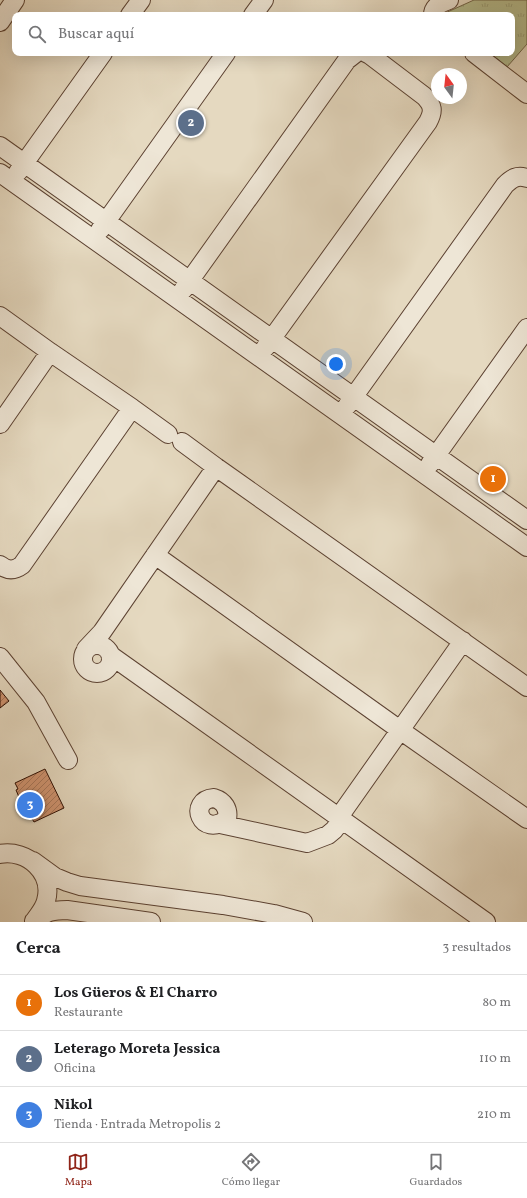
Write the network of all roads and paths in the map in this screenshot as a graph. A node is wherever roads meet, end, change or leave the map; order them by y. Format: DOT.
graph roads {
  1 [pos="16,0"];
  2 [pos="141,0"];
  3 [pos="264,0"];
  4 [pos="449,0"];
  5 [pos="132,12"];
  6 [pos="255,12"];
  7 [pos="433,12"];
  8 [pos="0,22"];
  9 [pos="101,56"];
  10 [pos="224,56"];
  11 [pos="352,56"];
  12 [pos="371,56"];
  13 [pos="478,56"];
  14 [pos="527,94"];
  15 [pos="0,146"];
  16 [pos="24,163"];
  17 [pos="6,177"];
  18 [pos="527,178"];
  19 [pos="106,221"];
  20 [pos="93,239"];
  21 [pos="190,281"];
  22 [pos="177,298"];
  23 [pos="0,316"];
  24 [pos="527,328"];
  25 [pos="272,339"];
  26 [pos="50,352"];
  27 [pos="259,357"];
  28 [pos="353,397"];
  29 [pos="132,408"];
  30 [pos="341,414"];
  31 [pos="0,424"];
  32 [pos="436,455"];
  33 [pos="216,468"];
  34 [pos="423,473"];
  35 [pos="524,512"];
  36 [pos="506,532"];
  37 [pos="527,547"];
  38 [pos="155,555"];
  39 [pos="0,565"];
  40 [pos="102,632"];
  41 [pos="462,641"];
  42 [pos="86,649"];
  43 [pos="109,652"];
  44 [pos="0,657"];
  45 [pos="132,671"];
  46 [pos="100,673"];
  47 [pos="527,687"];
  48 [pos="400,730"];
  49 [pos="68,760"];
  50 [pos="339,817"];
  51 [pos="527,819"];
  52 [pos="220,824"];
  53 [pos="0,842"];
  54 [pos="0,854"];
  55 [pos="28,859"];
  56 [pos="33,921"];
  57 [pos="151,922"];
  58 [pos="303,922"];
  59 [pos="486,922"];
  1 -- 8 [label="street"];
  2 -- 5 [label="street"];
  3 -- 6 [label="street"];
  4 -- 7 [label="street"];
  9 -- 16 [label="street"];
  10 -- 19 [label="street"];
  11 -- 21 [label="street"];
  12 -- 25 [label="street"];
  13 -- 14 [label="street"];
  15 -- 16 [label="street"];
  16 -- 17 [label="street"];
  16 -- 19 [label="street"];
  17 -- 20 [label="street"];
  18 -- 28 [label="street"];
  19 -- 20 [label="street"];
  19 -- 21 [label="street"];
  20 -- 22 [label="street"];
  21 -- 22 [label="street"];
  21 -- 25 [label="street"];
  22 -- 27 [label="street"];
  23 -- 26 [label="street"];
  24 -- 32 [label="street"];
  25 -- 27 [label="street"];
  25 -- 28 [label="street"];
  26 -- 29 [label="street"];
  26 -- 31 [label="street"];
  27 -- 30 [label="street"];
  28 -- 30 [label="street"];
  28 -- 32 [label="street"];
  29 -- 33 [label="street"];
  29 -- 39 [label="street"];
  30 -- 34 [label="street"];
  32 -- 34 [label="street"];
  32 -- 35 [label="street"];
  33 -- 38 [label="street"];
  33 -- 41 [label="street"];
  34 -- 36 [label="street"];
  35 -- 36 [label="street"];
  36 -- 37 [label="street"];
  38 -- 40 [label="street"];
  38 -- 48 [label="street"];
  40 -- 42 [label="street"];
  40 -- 43 [label="street"];
  41 -- 47 [label="street"];
  41 -- 48 [label="street"];
  42 -- 43 [label="street"];
  42 -- 46 [label="street"];
  43 -- 45 [label="street"];
  43 -- 46 [label="street"];
  44 -- 49 [label="street"];
  45 -- 46 [label="street"];
  45 -- 50 [label="street"];
  48 -- 50 [label="street"];
  48 -- 51 [label="street"];
  50 -- 52 [label="street"];
  50 -- 59 [label="street"];
  53 -- 55 [label="street"];
  54 -- 55 [label="street"];
  55 -- 56 [label="street"];
  55 -- 58 [label="street"];
  56 -- 57 [label="street"];
}
